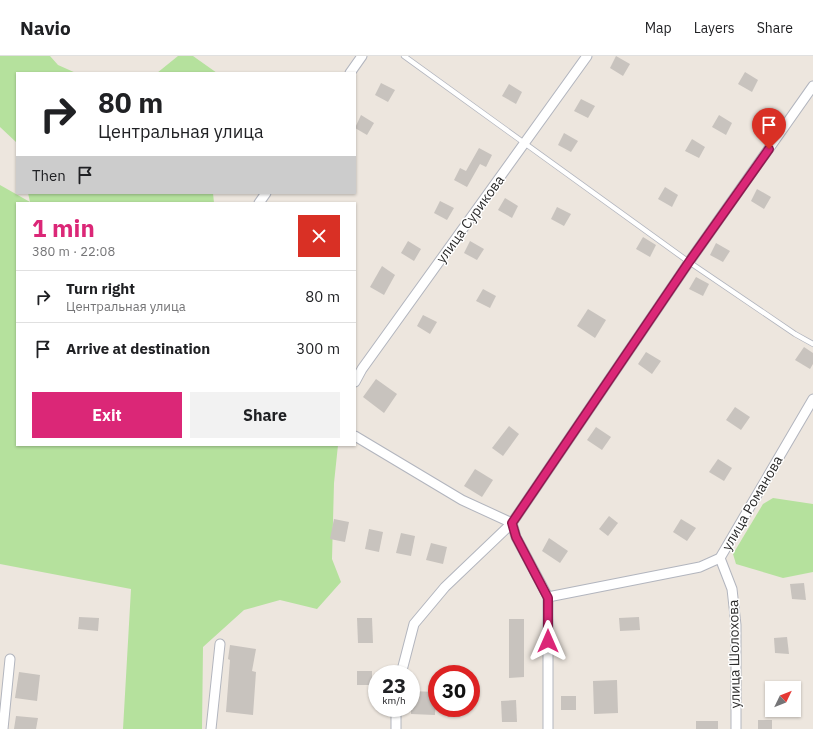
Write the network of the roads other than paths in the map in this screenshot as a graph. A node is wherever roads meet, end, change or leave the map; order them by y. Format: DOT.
graph roads {
  1 [pos="362,56"];
  2 [pos="404,56"];
  3 [pos="587,56"];
  4 [pos="351,72"];
  5 [pos="813,86"];
  6 [pos="524,143"];
  7 [pos="689,262"];
  8 [pos="813,344"];
  9 [pos="356,380"];
  10 [pos="813,399"];
  11 [pos="356,437"];
  12 [pos="512,523"];
  13 [pos="720,558"];
  14 [pos="548,598"];
  15 [pos="220,644"];
  16 [pos="10,659"];
  17 [pos="403,665"];
  18 [pos="396,717"];
  19 [pos="3,729"];
  20 [pos="212,729"];
  21 [pos="396,729"];
  22 [pos="548,729"];
  23 [pos="736,729"];
  1 -- 4 [label="street"];
  2 -- 6 [label="lane"];
  3 -- 6 [label="street, улица Сурикова"];
  5 -- 7 [label="street"];
  6 -- 7 [label="lane"];
  6 -- 9 [label="street, улица Сурикова"];
  7 -- 8 [label="lane"];
  7 -- 12 [label="street"];
  10 -- 13 [label="street, улица Романова"];
  11 -- 12 [label="street"];
  12 -- 14 [label="street"];
  12 -- 17 [label="street"];
  13 -- 14 [label="street, улица Романова"];
  13 -- 23 [label="street, улица Шолохова"];
  14 -- 22 [label="street"];
  15 -- 20 [label="street"];
  16 -- 19 [label="street"];
  18 -- 21 [label="street"];
}
